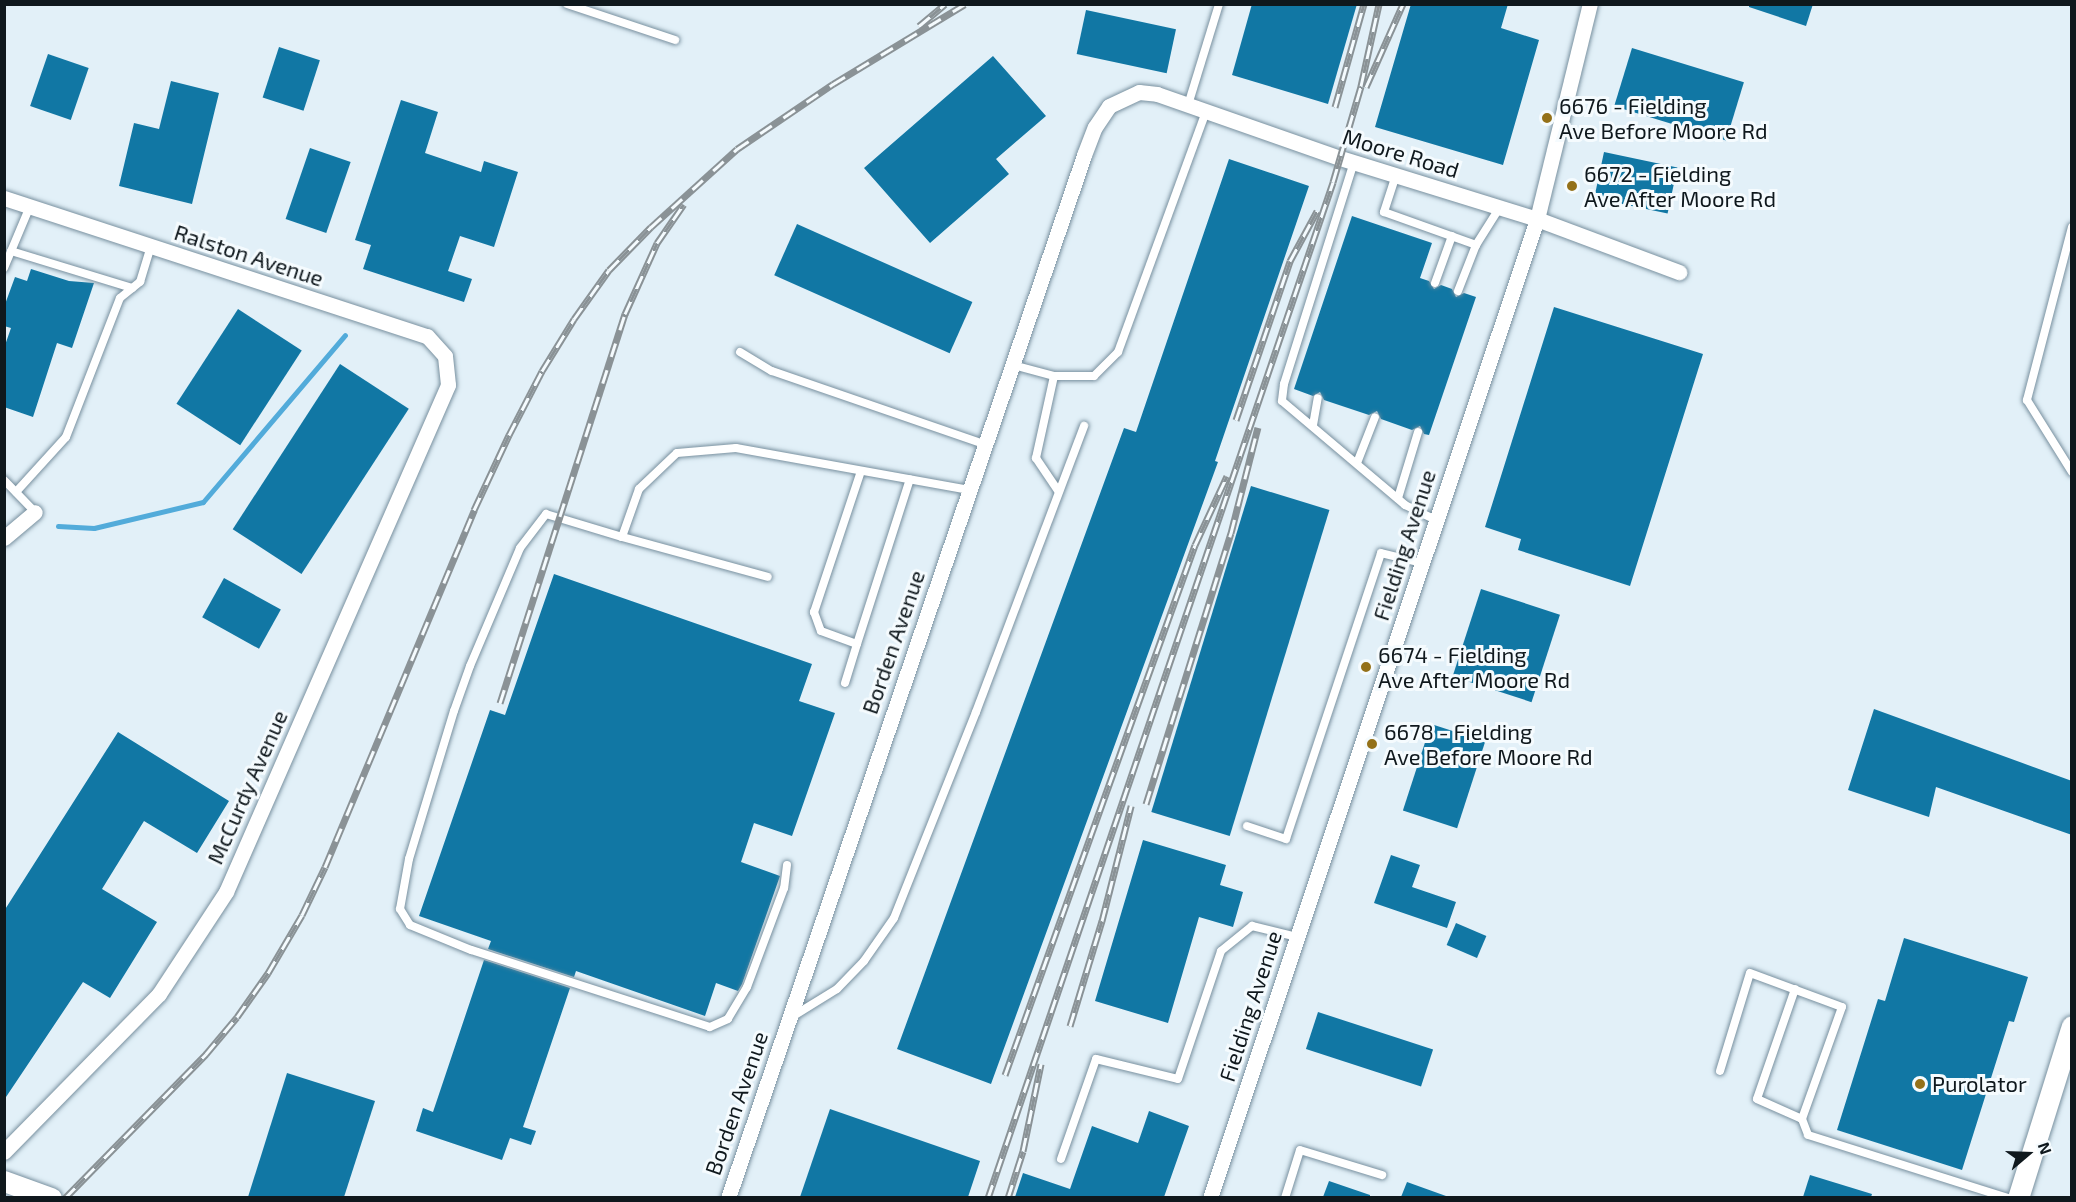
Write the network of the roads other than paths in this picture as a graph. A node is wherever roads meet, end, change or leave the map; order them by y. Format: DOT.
graph roads {
  1 [pos="567,4"];
  2 [pos="1219,4"];
  3 [pos="1590,4"];
  4 [pos="675,40"];
  5 [pos="1188,105"];
  6 [pos="1109,106"];
  7 [pos="1206,111"];
  8 [pos="1354,162"];
  9 [pos="1396,175"];
  10 [pos="4,198"];
  11 [pos="30,206"];
  12 [pos="1500,207"];
  13 [pos="1537,219"];
  14 [pos="2072,227"];
  15 [pos="1452,236"];
  16 [pos="1476,245"];
  17 [pos="151,246"];
  18 [pos="11,251"];
  19 [pos="4,268"];
  20 [pos="1679,272"];
  21 [pos="1435,283"];
  22 [pos="132,288"];
  23 [pos="1458,291"];
  24 [pos="740,352"];
  25 [pos="1013,365"];
  26 [pos="1054,376"];
  27 [pos="448,385"];
  28 [pos="1318,398"];
  29 [pos="1375,417"];
  30 [pos="1313,425"];
  31 [pos="1084,426"];
  32 [pos="1418,432"];
  33 [pos="984,444"];
  34 [pos="1357,463"];
  35 [pos="861,471"];
  36 [pos="2072,472"];
  37 [pos="910,479"];
  38 [pos="4,480"];
  39 [pos="969,490"];
  40 [pos="1058,490"];
  41 [pos="16,492"];
  42 [pos="1398,498"];
  43 [pos="35,512"];
  44 [pos="1436,520"];
  45 [pos="622,537"];
  46 [pos="4,538"];
  47 [pos="1422,563"];
  48 [pos="768,577"];
  49 [pos="857,644"];
  50 [pos="845,683"];
  51 [pos="1246,826"];
  52 [pos="787,865"];
  53 [pos="1297,938"];
  54 [pos="1795,989"];
  55 [pos="788,1019"];
  56 [pos="2072,1026"];
  57 [pos="1720,1071"];
  58 [pos="1802,1119"];
  59 [pos="4,1152"];
  60 [pos="1061,1159"];
  61 [pos="1382,1175"];
  62 [pos="4,1181"];
  63 [pos="51,1197"];
  64 [pos="728,1197"];
  65 [pos="1210,1197"];
  66 [pos="1285,1197"];
  67 [pos="2008,1197"];
  68 [pos="2018,1197"];
  1 -- 4 [label="lane"];
  2 -- 5 [label="lane"];
  3 -- 13 [label="street, Fielding Avenue"];
  5 -- 6 [label="street, Moore Road"];
  5 -- 7 [label="street, Moore Road"];
  6 -- 25 [label="street, Borden Avenue"];
  7 -- 8 [label="street, Moore Road"];
  7 -- 26 [label="lane"];
  8 -- 9 [label="street, Moore Road"];
  8 -- 30 [label="lane"];
  9 -- 12 [label="street, Moore Road"];
  9 -- 15 [label="lane"];
  10 -- 11 [label="street, Ralston Avenue"];
  11 -- 17 [label="street, Ralston Avenue"];
  11 -- 18 [label="lane"];
  12 -- 13 [label="street, Moore Road"];
  12 -- 16 [label="lane"];
  13 -- 20 [label="street, Moore Road"];
  13 -- 44 [label="street, Fielding Avenue"];
  14 -- 36 [label="lane"];
  15 -- 16 [label="lane"];
  15 -- 21 [label="lane"];
  16 -- 23 [label="lane"];
  17 -- 22 [label="lane"];
  17 -- 27 [label="street, Ralston Avenue"];
  18 -- 19 [label="lane"];
  18 -- 22 [label="lane"];
  22 -- 41 [label="lane"];
  24 -- 33 [label="lane"];
  25 -- 26 [label="lane"];
  25 -- 33 [label="street, Borden Avenue"];
  26 -- 40 [label="lane"];
  27 -- 59 [label="street, McCurdy Avenue"];
  28 -- 30 [label="lane"];
  29 -- 34 [label="lane"];
  30 -- 34 [label="lane"];
  31 -- 40 [label="lane"];
  32 -- 42 [label="lane"];
  33 -- 39 [label="street, Borden Avenue"];
  34 -- 42 [label="lane"];
  35 -- 37 [label="lane"];
  35 -- 45 [label="lane"];
  35 -- 49 [label="lane"];
  37 -- 39 [label="lane"];
  37 -- 49 [label="lane"];
  38 -- 41 [label="lane"];
  39 -- 55 [label="street, Borden Avenue"];
  40 -- 55 [label="lane"];
  41 -- 43 [label="lane"];
  42 -- 44 [label="lane"];
  43 -- 46 [label="street"];
  44 -- 47 [label="street, Fielding Avenue"];
  45 -- 48 [label="lane"];
  45 -- 52 [label="lane"];
  47 -- 51 [label="lane"];
  47 -- 53 [label="street, Fielding Avenue"];
  49 -- 50 [label="lane"];
  53 -- 60 [label="lane"];
  53 -- 65 [label="street, Fielding Avenue"];
  54 -- 57 [label="lane"];
  54 -- 58 [label="lane"];
  54 -- 58 [label="lane"];
  55 -- 64 [label="street, Borden Avenue"];
  56 -- 68 [label="street"];
  58 -- 67 [label="lane"];
  61 -- 66 [label="lane"];
  62 -- 63 [label="street"];
}
